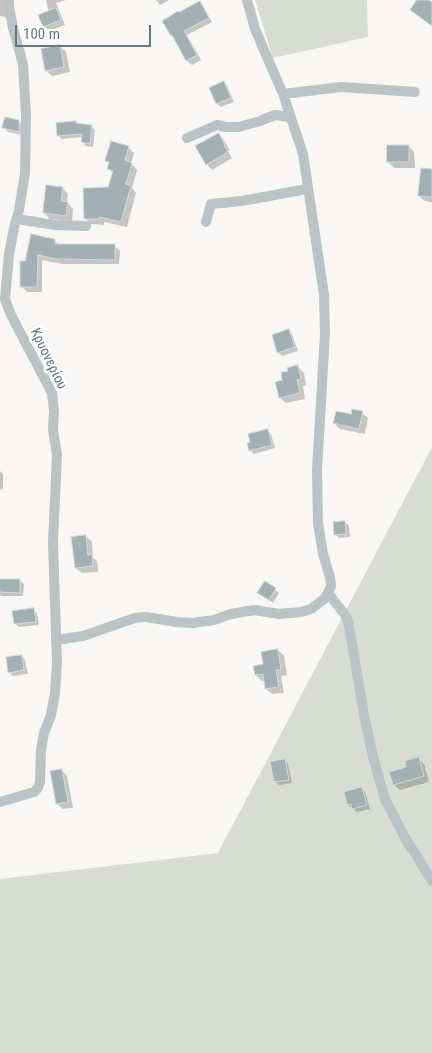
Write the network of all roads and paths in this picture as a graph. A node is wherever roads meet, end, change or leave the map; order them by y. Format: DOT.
graph roads {
  1 [pos="9,0"];
  2 [pos="247,0"];
  3 [pos="415,92"];
  4 [pos="283,94"];
  5 [pos="290,117"];
  6 [pos="187,138"];
  7 [pos="307,189"];
  8 [pos="17,219"];
  9 [pos="206,222"];
  10 [pos="86,226"];
  11 [pos="328,593"];
  12 [pos="56,640"];
  13 [pos="0,802"];
  14 [pos="432,881"];
  1 -- 8 [label="street, Κρυονερίου"];
  2 -- 4 [label="street"];
  3 -- 4 [label="street"];
  4 -- 5 [label="street"];
  5 -- 6 [label="street"];
  5 -- 7 [label="street"];
  7 -- 9 [label="street"];
  7 -- 11 [label="street"];
  8 -- 10 [label="street"];
  8 -- 12 [label="street, Κρυονερίου"];
  11 -- 12 [label="street"];
  11 -- 14 [label="street"];
  12 -- 13 [label="street, Κρυονερίου"];
}
